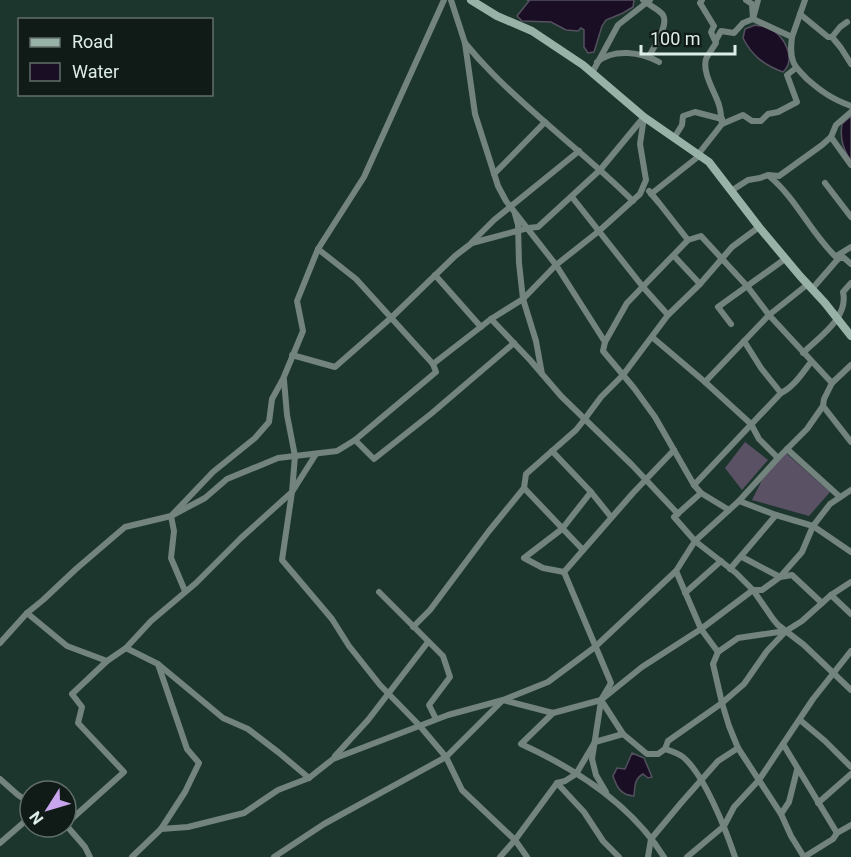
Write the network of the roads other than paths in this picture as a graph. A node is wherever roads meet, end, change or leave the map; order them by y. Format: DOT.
graph roads {
  1 [pos="444,0"];
  2 [pos="451,0"];
  3 [pos="471,0"];
  4 [pos="702,0"];
  5 [pos="746,0"];
  6 [pos="758,0"];
  7 [pos="809,0"];
  8 [pos="646,1"];
  9 [pos="800,14"];
  10 [pos="753,19"];
  11 [pos="847,22"];
  12 [pos="792,37"];
  13 [pos="832,37"];
  14 [pos="716,40"];
  15 [pos="465,43"];
  16 [pos="649,56"];
  17 [pos="658,62"];
  18 [pos="597,63"];
  19 [pos="851,64"];
  20 [pos="796,68"];
  21 [pos="592,73"];
  22 [pos="851,106"];
  23 [pos="851,112"];
  24 [pos="644,117"];
  25 [pos="545,122"];
  26 [pos="722,122"];
  27 [pos="831,136"];
  28 [pos="674,138"];
  29 [pos="579,151"];
  30 [pos="699,156"];
  31 [pos="851,165"];
  32 [pos="600,170"];
  33 [pos="494,174"];
  34 [pos="768,175"];
  35 [pos="825,183"];
  36 [pos="644,185"];
  37 [pos="731,191"];
  38 [pos="651,194"];
  39 [pos="573,197"];
  40 [pos="633,201"];
  41 [pos="512,208"];
  42 [pos="851,217"];
  43 [pos="759,227"];
  44 [pos="528,228"];
  45 [pos="518,231"];
  46 [pos="599,231"];
  47 [pos="688,240"];
  48 [pos="472,243"];
  49 [pos="851,248"];
  50 [pos="318,249"];
  51 [pos="674,256"];
  52 [pos="722,258"];
  53 [pos="785,259"];
  54 [pos="838,259"];
  55 [pos="851,264"];
  56 [pos="556,265"];
  57 [pos="435,275"];
  58 [pos="851,283"];
  59 [pos="700,284"];
  60 [pos="747,286"];
  61 [pos="810,286"];
  62 [pos="643,287"];
  63 [pos="523,299"];
  64 [pos="668,315"];
  65 [pos="769,315"];
  66 [pos="392,317"];
  67 [pos="491,319"];
  68 [pos="837,320"];
  69 [pos="732,324"];
  70 [pos="481,327"];
  71 [pos="851,336"];
  72 [pos="652,337"];
  73 [pos="744,341"];
  74 [pos="605,342"];
  75 [pos="514,343"];
  76 [pos="802,353"];
  77 [pos="292,355"];
  78 [pos="811,362"];
  79 [pos="433,364"];
  80 [pos="851,365"];
  81 [pos="542,375"];
  82 [pos="623,375"];
  83 [pos="284,379"];
  84 [pos="705,382"];
  85 [pos="832,383"];
  86 [pos="781,393"];
  87 [pos="823,406"];
  88 [pos="584,420"];
  89 [pos="752,424"];
  90 [pos="848,432"];
  91 [pos="355,440"];
  92 [pos="851,442"];
  93 [pos="787,449"];
  94 [pos="552,450"];
  95 [pos="674,450"];
  96 [pos="316,454"];
  97 [pos="295,456"];
  98 [pos="778,458"];
  99 [pos="645,480"];
  100 [pos="694,485"];
  101 [pos="524,488"];
  102 [pos="851,490"];
  103 [pos="292,492"];
  104 [pos="591,492"];
  105 [pos="701,494"];
  106 [pos="840,497"];
  107 [pos="739,501"];
  108 [pos="729,510"];
  109 [pos="678,514"];
  110 [pos="776,515"];
  111 [pos="171,516"];
  112 [pos="611,517"];
  113 [pos="813,526"];
  114 [pos="562,529"];
  115 [pos="695,541"];
  116 [pos="583,550"];
  117 [pos="851,552"];
  118 [pos="742,557"];
  119 [pos="721,561"];
  120 [pos="730,569"];
  121 [pos="676,571"];
  122 [pos="564,572"];
  123 [pos="780,577"];
  124 [pos="851,582"];
  125 [pos="753,590"];
  126 [pos="186,591"];
  127 [pos="379,592"];
  128 [pos="685,593"];
  129 [pos="831,595"];
  130 [pos="822,603"];
  131 [pos="27,613"];
  132 [pos="851,614"];
  133 [pos="413,627"];
  134 [pos="701,629"];
  135 [pos="786,631"];
  136 [pos="428,642"];
  137 [pos="0,644"];
  138 [pos="595,647"];
  139 [pos="126,648"];
  140 [pos="851,651"];
  141 [pos="718,652"];
  142 [pos="107,661"];
  143 [pos="158,664"];
  144 [pos="832,673"];
  145 [pos="851,690"];
  146 [pos="389,693"];
  147 [pos="503,700"];
  148 [pos="601,700"];
  149 [pos="722,703"];
  150 [pos="553,713"];
  151 [pos="436,719"];
  152 [pos="800,720"];
  153 [pos="420,725"];
  154 [pos="623,734"];
  155 [pos="595,742"];
  156 [pos="783,744"];
  157 [pos="738,748"];
  158 [pos="666,749"];
  159 [pos="446,757"];
  160 [pos="333,759"];
  161 [pos="851,767"];
  162 [pos="797,770"];
  163 [pos="576,774"];
  164 [pos="851,774"];
  165 [pos="309,778"];
  166 [pos="0,779"];
  167 [pos="701,780"];
  168 [pos="759,780"];
  169 [pos="557,783"];
  170 [pos="607,794"];
  171 [pos="18,795"];
  172 [pos="818,803"];
  173 [pos="78,813"];
  174 [pos="781,814"];
  175 [pos="851,825"];
  176 [pos="724,826"];
  177 [pos="18,827"];
  178 [pos="161,829"];
  179 [pos="837,833"];
  180 [pos="78,839"];
  181 [pos="651,839"];
  182 [pos="515,840"];
  183 [pos="0,843"];
  184 [pos="90,857"];
  185 [pos="132,857"];
  186 [pos="274,857"];
  187 [pos="501,857"];
  188 [pos="527,857"];
  189 [pos="618,857"];
  190 [pos="648,857"];
  191 [pos="664,857"];
  192 [pos="687,857"];
  193 [pos="735,857"];
  194 [pos="804,857"];
  1 -- 50 [label="street"];
  2 -- 15 [label="street"];
  3 -- 21 [label="street"];
  4 -- 14 [label="street"];
  5 -- 10 [label="street"];
  6 -- 10 [label="street"];
  7 -- 9 [label="street"];
  8 -- 16 [label="street"];
  8 -- 18 [label="street"];
  9 -- 12 [label="street"];
  9 -- 13 [label="street"];
  10 -- 12 [label="street"];
  10 -- 14 [label="street"];
  11 -- 13 [label="street"];
  12 -- 20 [label="street"];
  13 -- 19 [label="street"];
  14 -- 26 [label="street"];
  15 -- 25 [label="street"];
  15 -- 33 [label="street"];
  16 -- 17 [label="street"];
  16 -- 18 [label="street"];
  18 -- 21 [label="street"];
  20 -- 22 [label="street"];
  20 -- 26 [label="street"];
  21 -- 24 [label="street"];
  23 -- 27 [label="street"];
  24 -- 28 [label="street"];
  24 -- 32 [label="street"];
  24 -- 36 [label="street"];
  25 -- 29 [label="street"];
  25 -- 33 [label="street"];
  26 -- 28 [label="street"];
  26 -- 30 [label="street"];
  27 -- 31 [label="street"];
  27 -- 34 [label="street"];
  28 -- 30 [label="street"];
  29 -- 32 [label="street"];
  29 -- 41 [label="street"];
  30 -- 37 [label="street"];
  30 -- 38 [label="street"];
  32 -- 39 [label="street"];
  32 -- 40 [label="street"];
  33 -- 41 [label="street"];
  34 -- 37 [label="street"];
  34 -- 54 [label="street"];
  35 -- 42 [label="street"];
  36 -- 38 [label="street"];
  36 -- 40 [label="street"];
  37 -- 43 [label="street"];
  38 -- 47 [label="street"];
  39 -- 44 [label="street"];
  39 -- 46 [label="street"];
  40 -- 46 [label="street"];
  41 -- 44 [label="street"];
  41 -- 45 [label="street"];
  41 -- 48 [label="street"];
  43 -- 52 [label="street"];
  43 -- 53 [label="street"];
  44 -- 45 [label="street"];
  44 -- 56 [label="street"];
  45 -- 48 [label="street"];
  45 -- 63 [label="street"];
  46 -- 56 [label="street"];
  46 -- 62 [label="street"];
  47 -- 51 [label="street"];
  47 -- 52 [label="street"];
  48 -- 57 [label="street"];
  49 -- 54 [label="street"];
  50 -- 66 [label="street"];
  50 -- 77 [label="street"];
  51 -- 59 [label="street"];
  51 -- 62 [label="street"];
  52 -- 59 [label="street"];
  52 -- 60 [label="street"];
  53 -- 60 [label="street"];
  53 -- 61 [label="street"];
  54 -- 55 [label="street"];
  54 -- 61 [label="street"];
  56 -- 63 [label="street"];
  56 -- 74 [label="street"];
  57 -- 66 [label="street"];
  57 -- 70 [label="street"];
  58 -- 68 [label="street"];
  59 -- 64 [label="street"];
  60 -- 65 [label="street"];
  60 -- 69 [label="street"];
  61 -- 65 [label="street"];
  61 -- 68 [label="street"];
  62 -- 64 [label="street"];
  62 -- 74 [label="street"];
  63 -- 67 [label="street"];
  63 -- 81 [label="street"];
  64 -- 72 [label="street"];
  65 -- 73 [label="street"];
  65 -- 76 [label="street"];
  66 -- 77 [label="street"];
  66 -- 79 [label="street"];
  67 -- 70 [label="street"];
  67 -- 75 [label="street"];
  68 -- 71 [label="street"];
  68 -- 76 [label="street"];
  70 -- 79 [label="street"];
  72 -- 82 [label="street"];
  72 -- 84 [label="street"];
  73 -- 84 [label="street"];
  73 -- 86 [label="street"];
  74 -- 82 [label="street"];
  75 -- 81 [label="street"];
  75 -- 91 [label="street"];
  76 -- 78 [label="street"];
  77 -- 83 [label="street"];
  78 -- 85 [label="street"];
  78 -- 86 [label="street"];
  79 -- 91 [label="street"];
  80 -- 85 [label="street"];
  81 -- 88 [label="street"];
  82 -- 88 [label="street"];
  82 -- 95 [label="street"];
  83 -- 97 [label="street"];
  83 -- 111 [label="street"];
  84 -- 89 [label="street"];
  85 -- 87 [label="street"];
  86 -- 89 [label="street"];
  87 -- 90 [label="street"];
  87 -- 93 [label="street"];
  88 -- 94 [label="street"];
  88 -- 99 [label="street"];
  89 -- 98 [label="street"];
  89 -- 100 [label="street"];
  90 -- 92 [label="street"];
  91 -- 96 [label="street"];
  93 -- 98 [label="street"];
  93 -- 106 [label="street"];
  94 -- 101 [label="street"];
  94 -- 104 [label="street"];
  95 -- 99 [label="street"];
  95 -- 100 [label="street"];
  96 -- 97 [label="street"];
  96 -- 103 [label="street"];
  97 -- 103 [label="street"];
  97 -- 111 [label="street"];
  98 -- 107 [label="street"];
  99 -- 109 [label="street"];
  99 -- 112 [label="street"];
  100 -- 105 [label="street"];
  101 -- 114 [label="street"];
  101 -- 133 [label="street"];
  102 -- 106 [label="street"];
  103 -- 126 [label="street"];
  103 -- 146 [label="street"];
  104 -- 112 [label="street"];
  104 -- 114 [label="street"];
  105 -- 108 [label="street"];
  105 -- 109 [label="street"];
  106 -- 113 [label="street"];
  107 -- 108 [label="street"];
  107 -- 110 [label="street"];
  108 -- 115 [label="street"];
  109 -- 115 [label="street"];
  110 -- 113 [label="street"];
  110 -- 118 [label="street"];
  111 -- 126 [label="street"];
  111 -- 131 [label="street"];
  112 -- 116 [label="street"];
  113 -- 117 [label="street"];
  113 -- 123 [label="street"];
  114 -- 116 [label="street"];
  114 -- 122 [label="street"];
  115 -- 119 [label="street"];
  115 -- 121 [label="street"];
  116 -- 122 [label="street"];
  118 -- 120 [label="street"];
  118 -- 123 [label="street"];
  119 -- 120 [label="street"];
  119 -- 128 [label="street"];
  120 -- 125 [label="street"];
  121 -- 128 [label="street"];
  121 -- 138 [label="street"];
  122 -- 138 [label="street"];
  123 -- 125 [label="street"];
  123 -- 130 [label="street"];
  124 -- 129 [label="street"];
  125 -- 134 [label="street"];
  125 -- 135 [label="street"];
  126 -- 139 [label="street"];
  127 -- 133 [label="street"];
  128 -- 134 [label="street"];
  129 -- 130 [label="street"];
  129 -- 132 [label="street"];
  130 -- 135 [label="street"];
  131 -- 137 [label="street"];
  131 -- 142 [label="street"];
  133 -- 136 [label="street"];
  134 -- 141 [label="street"];
  134 -- 148 [label="street"];
  135 -- 141 [label="street"];
  135 -- 144 [label="street"];
  135 -- 149 [label="street"];
  136 -- 146 [label="street"];
  136 -- 151 [label="street"];
  138 -- 147 [label="street"];
  138 -- 148 [label="street"];
  139 -- 142 [label="street"];
  139 -- 143 [label="street"];
  140 -- 144 [label="street"];
  141 -- 149 [label="street"];
  142 -- 173 [label="street"];
  143 -- 165 [label="street"];
  143 -- 178 [label="street"];
  144 -- 145 [label="street"];
  144 -- 152 [label="street"];
  146 -- 153 [label="street"];
  146 -- 160 [label="street"];
  147 -- 150 [label="street"];
  147 -- 151 [label="street"];
  147 -- 159 [label="street"];
  148 -- 150 [label="street"];
  148 -- 154 [label="street"];
  148 -- 155 [label="street"];
  149 -- 157 [label="street"];
  149 -- 158 [label="street"];
  150 -- 163 [label="street"];
  151 -- 153 [label="street"];
  152 -- 156 [label="street"];
  152 -- 161 [label="street"];
  153 -- 159 [label="street"];
  153 -- 160 [label="street"];
  154 -- 155 [label="street"];
  154 -- 158 [label="street"];
  155 -- 163 [label="street"];
  155 -- 170 [label="street"];
  156 -- 162 [label="street"];
  156 -- 168 [label="street"];
  157 -- 167 [label="street"];
  157 -- 168 [label="street"];
  158 -- 167 [label="street"];
  159 -- 182 [label="street"];
  159 -- 186 [label="street"];
  160 -- 165 [label="street"];
  162 -- 172 [label="street"];
  162 -- 174 [label="street"];
  163 -- 169 [label="street"];
  163 -- 170 [label="street"];
  164 -- 172 [label="street"];
  165 -- 178 [label="street"];
  166 -- 171 [label="street"];
  167 -- 176 [label="street"];
  167 -- 181 [label="street"];
  168 -- 174 [label="street"];
  168 -- 176 [label="street"];
  169 -- 182 [label="street"];
  169 -- 189 [label="street"];
  170 -- 181 [label="street"];
  172 -- 179 [label="street"];
  174 -- 194 [label="street"];
  175 -- 179 [label="street"];
  176 -- 192 [label="street"];
  176 -- 193 [label="street"];
  177 -- 183 [label="street"];
  178 -- 185 [label="street"];
  179 -- 194 [label="street"];
  180 -- 184 [label="street"];
  181 -- 190 [label="street"];
  181 -- 191 [label="street"];
  182 -- 187 [label="street"];
  182 -- 188 [label="street"];
}
